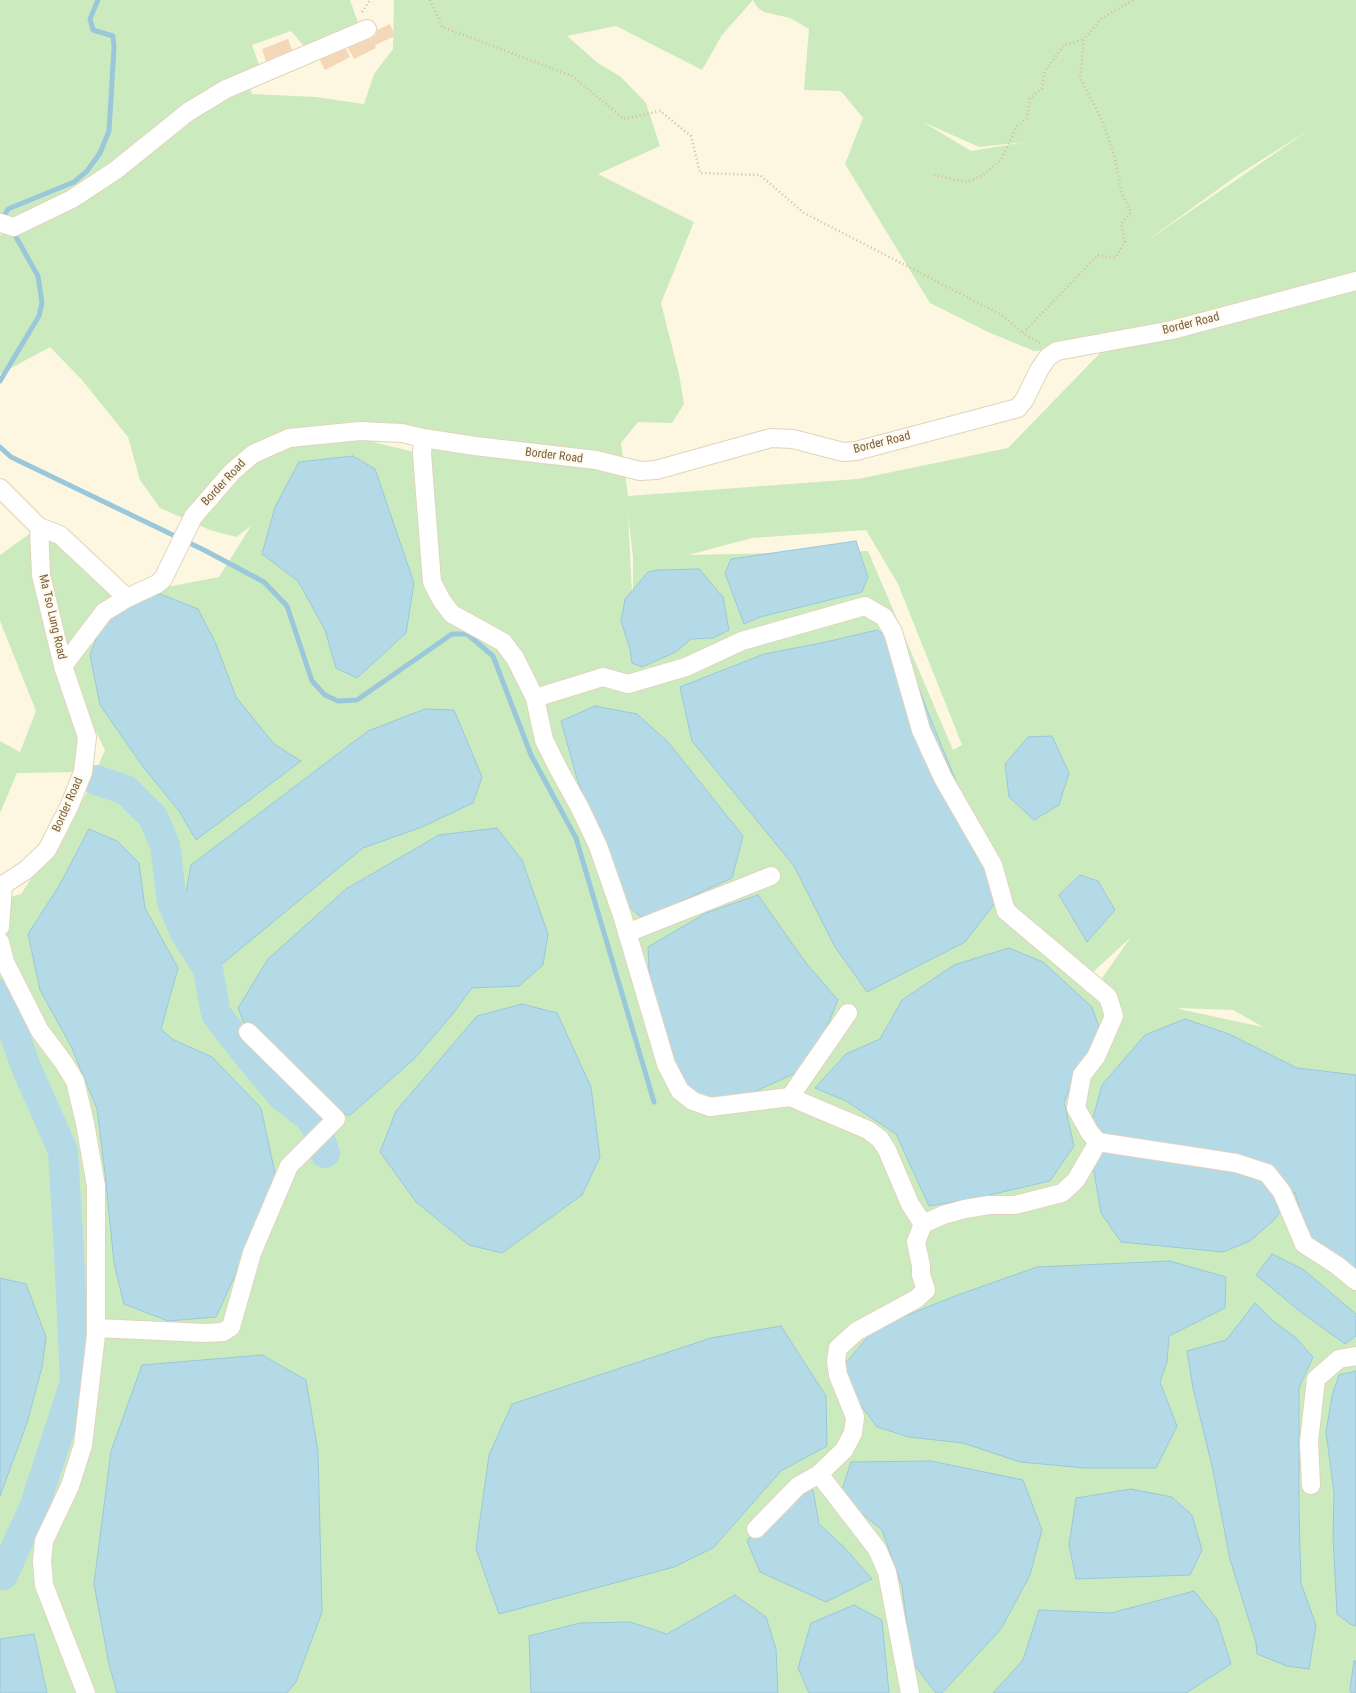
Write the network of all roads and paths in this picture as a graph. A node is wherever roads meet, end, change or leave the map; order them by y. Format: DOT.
graph roads {
  1 [pos="430,0"];
  2 [pos="1133,0"];
  3 [pos="367,29"];
  4 [pos="1084,39"];
  5 [pos="934,175"];
  6 [pos="7,225"];
  7 [pos="1356,281"];
  8 [pos="1023,334"];
  9 [pos="1057,351"];
  10 [pos="423,438"];
  11 [pos="0,488"];
  12 [pos="39,527"];
  13 [pos="127,598"];
  14 [pos="64,666"];
  15 [pos="535,698"];
  16 [pos="771,876"];
  17 [pos="2,886"];
  18 [pos="0,927"];
  19 [pos="627,933"];
  20 [pos="0,942"];
  21 [pos="848,1014"];
  22 [pos="248,1032"];
  23 [pos="790,1097"];
  24 [pos="1098,1142"];
  25 [pos="923,1224"];
  26 [pos="1356,1281"];
  27 [pos="96,1328"];
  28 [pos="1356,1356"];
  29 [pos="819,1474"];
  30 [pos="1310,1485"];
  31 [pos="756,1529"];
  32 [pos="86,1693"];
  33 [pos="910,1693"];
  1 -- 8 [label="path"];
  2 -- 4 [label="path"];
  3 -- 6 [label="street"];
  4 -- 5 [label="path"];
  4 -- 8 [label="path"];
  7 -- 9 [label="street, Border Road"];
  8 -- 9 [label="path"];
  9 -- 10 [label="street, Border Road"];
  10 -- 13 [label="street, Border Road"];
  10 -- 15 [label="street"];
  11 -- 12 [label="street"];
  12 -- 13 [label="street"];
  12 -- 14 [label="street, Ma Tso Lung Road"];
  13 -- 14 [label="street, Border Road"];
  14 -- 17 [label="street, Border Road"];
  15 -- 19 [label="street"];
  15 -- 24 [label="street"];
  16 -- 19 [label="street"];
  17 -- 18 [label="street"];
  19 -- 23 [label="street"];
  20 -- 27 [label="street"];
  21 -- 23 [label="street"];
  22 -- 27 [label="street"];
  23 -- 25 [label="street"];
  24 -- 25 [label="street"];
  24 -- 26 [label="street"];
  25 -- 29 [label="street"];
  27 -- 32 [label="street"];
  28 -- 30 [label="street"];
  29 -- 31 [label="street"];
  29 -- 33 [label="street"];
}
